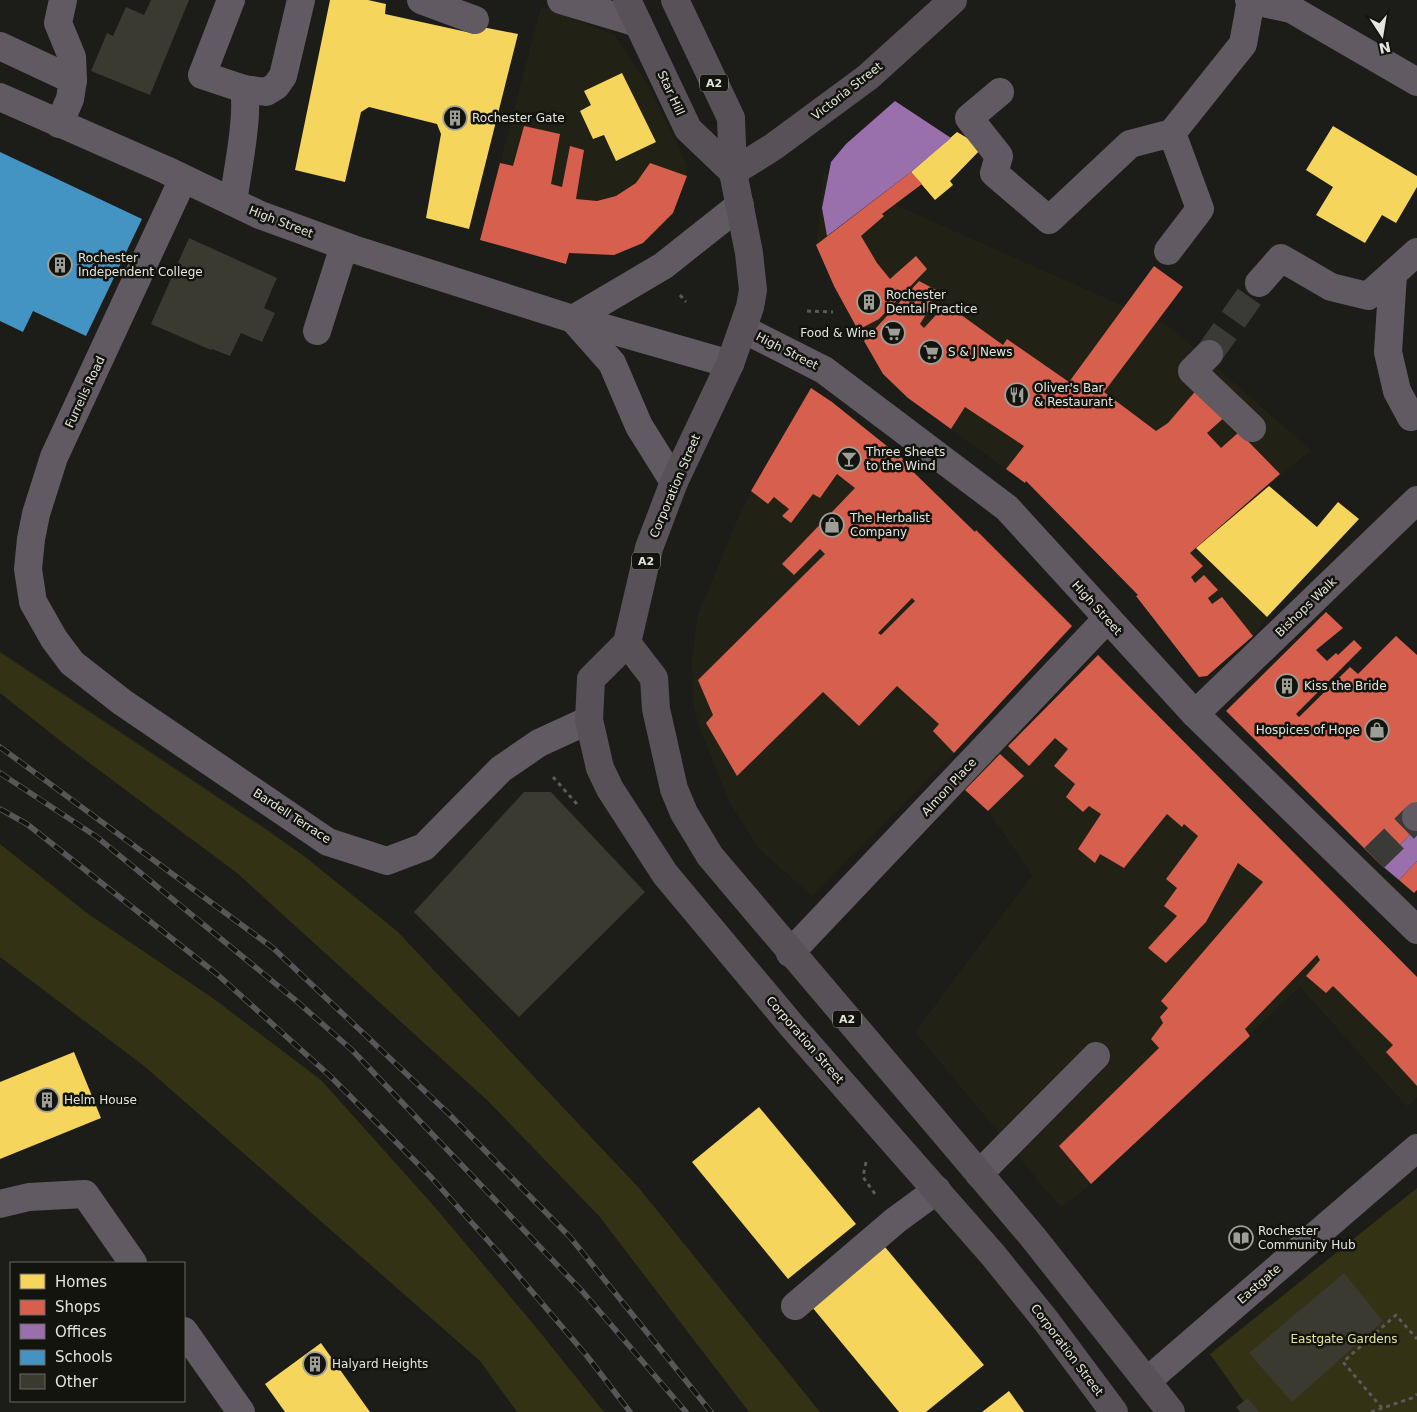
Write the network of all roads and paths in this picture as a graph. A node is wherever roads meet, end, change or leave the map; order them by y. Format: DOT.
graph roads {
  1 [pos="63,0"];
  2 [pos="231,0"];
  3 [pos="301,0"];
  4 [pos="421,0"];
  5 [pos="561,0"];
  6 [pos="675,0"];
  7 [pos="953,0"];
  8 [pos="1250,0"];
  9 [pos="633,12"];
  10 [pos="475,20"];
  11 [pos="0,46"];
  12 [pos="73,80"];
  13 [pos="1417,82"];
  14 [pos="244,89"];
  15 [pos="1000,92"];
  16 [pos="0,97"];
  17 [pos="59,124"];
  18 [pos="1172,133"];
  19 [pos="733,172"];
  20 [pos="183,179"];
  21 [pos="233,202"];
  22 [pos="740,205"];
  23 [pos="344,246"];
  24 [pos="1168,250"];
  25 [pos="1417,252"];
  26 [pos="1393,274"];
  27 [pos="1258,283"];
  28 [pos="807,311"];
  29 [pos="834,312"];
  30 [pos="573,319"];
  31 [pos="743,329"];
  32 [pos="317,330"];
  33 [pos="1209,354"];
  34 [pos="730,364"];
  35 [pos="1411,417"];
  36 [pos="1252,428"];
  37 [pos="674,482"];
  38 [pos="1417,500"];
  39 [pos="40,614"];
  40 [pos="1107,619"];
  41 [pos="627,643"];
  42 [pos="1196,714"];
  43 [pos="589,720"];
  44 [pos="1417,930"];
  45 [pos="790,953"];
  46 [pos="1096,1056"];
  47 [pos="1417,1148"];
  48 [pos="979,1174"];
  49 [pos="937,1190"];
  50 [pos="0,1204"];
  51 [pos="132,1262"];
  52 [pos="795,1306"];
  53 [pos="185,1332"];
  54 [pos="1417,1339"];
  55 [pos="1147,1382"];
  56 [pos="1417,1394"];
  57 [pos="1382,1408"];
  58 [pos="241,1412"];
  59 [pos="1114,1412"];
  60 [pos="1171,1412"];
  61 [pos="1371,1412"];
  1 -- 12 [label="street"];
  2 -- 14 [label="street"];
  3 -- 14 [label="street"];
  4 -- 10 [label="street"];
  5 -- 9 [label="street"];
  6 -- 19 [label="main road, A2"];
  7 -- 19 [label="main road, Victoria Street"];
  8 -- 13 [label="street"];
  8 -- 18 [label="street"];
  9 -- 19 [label="main road, Star Hill"];
  11 -- 12 [label="street"];
  12 -- 17 [label="street"];
  14 -- 21 [label="street"];
  15 -- 18 [label="street"];
  16 -- 17 [label="street, High Street"];
  17 -- 20 [label="street, High Street"];
  18 -- 24 [label="street"];
  19 -- 22 [label="main road, A2"];
  20 -- 21 [label="street, High Street"];
  20 -- 39 [label="street, Furrells Road"];
  21 -- 23 [label="street, High Street"];
  22 -- 30 [label="street"];
  22 -- 31 [label="main road, A2"];
  23 -- 30 [label="street, High Street"];
  23 -- 32 [label="street"];
  25 -- 26 [label="street"];
  26 -- 27 [label="street"];
  26 -- 35 [label="street"];
  28 -- 29 [label="path"];
  30 -- 34 [label="street, High Street"];
  30 -- 37 [label="street"];
  31 -- 34 [label="main road, A2"];
  31 -- 40 [label="street, High Street"];
  33 -- 36 [label="street"];
  34 -- 37 [label="main road, Corporation Street / A2"];
  37 -- 41 [label="main road, Corporation Street / A2"];
  38 -- 42 [label="street, Bishops Walk"];
  39 -- 43 [label="street, Bardell Terrace"];
  40 -- 42 [label="street, High Street"];
  40 -- 45 [label="street, Almon Place"];
  41 -- 43 [label="main road, Corporation Street"];
  41 -- 45 [label="main road, A2"];
  42 -- 44 [label="street, High Street"];
  43 -- 49 [label="main road, Corporation Street"];
  45 -- 48 [label="main road, A2"];
  46 -- 48 [label="street"];
  47 -- 55 [label="street, Eastgate"];
  48 -- 55 [label="main road, A2"];
  49 -- 52 [label="street"];
  49 -- 59 [label="main road, Corporation Street"];
  50 -- 51 [label="street"];
  53 -- 58 [label="street"];
  54 -- 57 [label="path"];
  55 -- 60 [label="main road, A2"];
  56 -- 57 [label="path"];
  57 -- 61 [label="path"];
}
